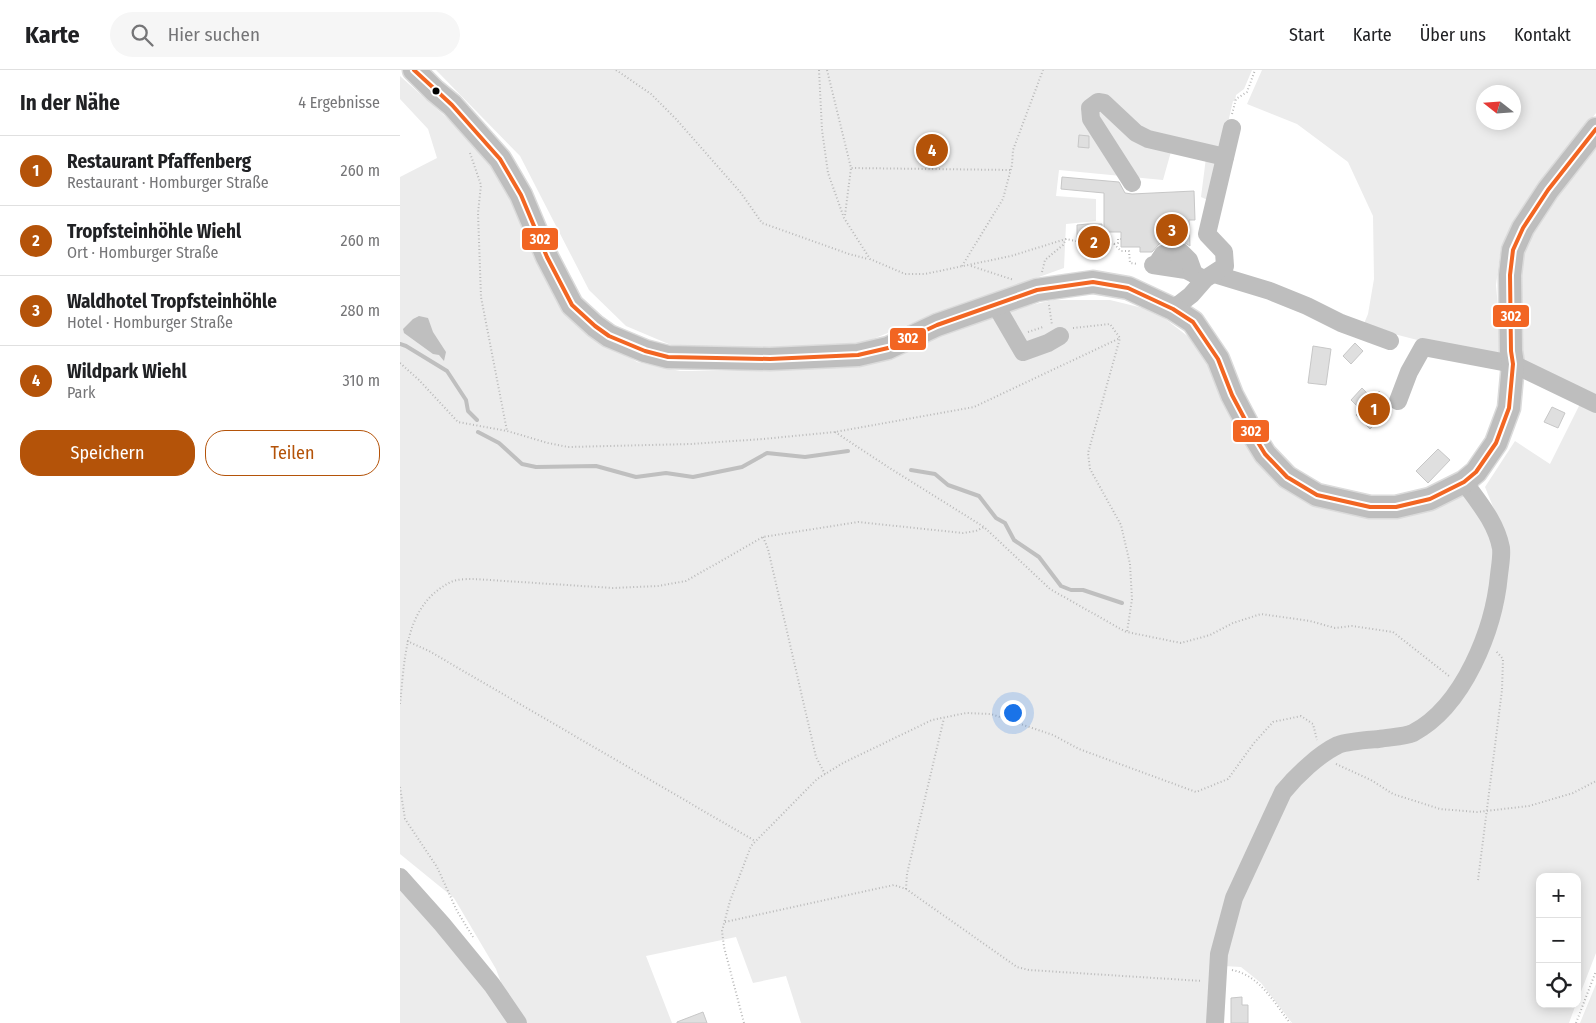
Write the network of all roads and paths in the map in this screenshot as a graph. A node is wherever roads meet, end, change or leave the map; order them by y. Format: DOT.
graph roads {
  1 [pos="414,70"];
  2 [pos="616,70"];
  3 [pos="819,70"];
  4 [pos="826,70"];
  5 [pos="1043,70"];
  6 [pos="1255,70"];
  7 [pos="1232,128"];
  8 [pos="1596,129"];
  9 [pos="468,146"];
  10 [pos="1225,157"];
  11 [pos="851,168"];
  12 [pos="1011,170"];
  13 [pos="1132,183"];
  14 [pos="844,218"];
  15 [pos="1066,238"];
  16 [pos="1121,239"];
  17 [pos="1114,244"];
  18 [pos="870,259"];
  19 [pos="1130,263"];
  20 [pos="1155,265"];
  21 [pos="962,266"];
  22 [pos="968,266"];
  23 [pos="1204,276"];
  24 [pos="1042,289"];
  25 [pos="995,304"];
  26 [pos="1173,309"];
  27 [pos="1021,334"];
  28 [pos="1060,336"];
  29 [pos="1120,338"];
  30 [pos="1390,341"];
  31 [pos="400,363"];
  32 [pos="1513,364"];
  33 [pos="1398,401"];
  34 [pos="1596,404"];
  35 [pos="507,431"];
  36 [pos="835,432"];
  37 [pos="1464,482"];
  38 [pos="984,527"];
  39 [pos="763,537"];
  40 [pos="1127,632"];
  41 [pos="407,640"];
  42 [pos="1483,642"];
  43 [pos="1461,685"];
  44 [pos="400,704"];
  45 [pos="944,717"];
  46 [pos="1318,749"];
  47 [pos="825,774"];
  48 [pos="1596,781"];
  49 [pos="400,787"];
  50 [pos="1487,811"];
  51 [pos="755,841"];
  52 [pos="400,877"];
  53 [pos="1478,880"];
  54 [pos="906,889"];
  55 [pos="724,922"];
  56 [pos="476,942"];
  57 [pos="1596,971"];
  58 [pos="1216,981"];
  59 [pos="518,1023"];
  60 [pos="744,1023"];
  61 [pos="1215,1023"];
  62 [pos="1290,1023"];
  63 [pos="1576,1023"];
  1 -- 25 [label="main road"];
  2 -- 18 [label="path"];
  3 -- 14 [label="path"];
  4 -- 11 [label="path"];
  5 -- 12 [label="path"];
  6 -- 7 [label="path"];
  7 -- 10 [label="street"];
  8 -- 32 [label="main road"];
  9 -- 35 [label="path"];
  10 -- 13 [label="street"];
  10 -- 23 [label="street"];
  11 -- 12 [label="path"];
  11 -- 14 [label="path"];
  12 -- 21 [label="path"];
  14 -- 18 [label="path"];
  15 -- 17 [label="path"];
  15 -- 22 [label="path"];
  15 -- 24 [label="path"];
  16 -- 17 [label="path"];
  17 -- 19 [label="path"];
  18 -- 21 [label="path"];
  20 -- 23 [label="street"];
  21 -- 22 [label="path"];
  22 -- 24 [label="path"];
  23 -- 26 [label="street"];
  23 -- 30 [label="street"];
  24 -- 25 [label="main road"];
  24 -- 26 [label="main road"];
  24 -- 27 [label="path"];
  25 -- 27 [label="street"];
  26 -- 37 [label="main road"];
  27 -- 28 [label="street"];
  28 -- 29 [label="path"];
  29 -- 36 [label="path"];
  29 -- 40 [label="path"];
  31 -- 35 [label="path"];
  32 -- 33 [label="street"];
  32 -- 34 [label="street"];
  32 -- 37 [label="main road"];
  35 -- 36 [label="path"];
  36 -- 38 [label="path"];
  37 -- 42 [label="street"];
  38 -- 39 [label="path"];
  38 -- 40 [label="path"];
  39 -- 41 [label="path"];
  39 -- 47 [label="path"];
  40 -- 43 [label="path"];
  41 -- 44 [label="path"];
  41 -- 51 [label="path"];
  42 -- 43 [label="street"];
  42 -- 50 [label="path"];
  43 -- 46 [label="street"];
  45 -- 46 [label="path"];
  45 -- 47 [label="path"];
  45 -- 54 [label="path"];
  46 -- 50 [label="path"];
  46 -- 58 [label="street"];
  47 -- 51 [label="path"];
  48 -- 50 [label="path"];
  49 -- 56 [label="path"];
  50 -- 53 [label="path"];
  51 -- 55 [label="path"];
  52 -- 59 [label="street"];
  54 -- 55 [label="path"];
  54 -- 58 [label="path"];
  55 -- 60 [label="path"];
  57 -- 63 [label="path"];
  58 -- 61 [label="street"];
  58 -- 62 [label="path"];
}
